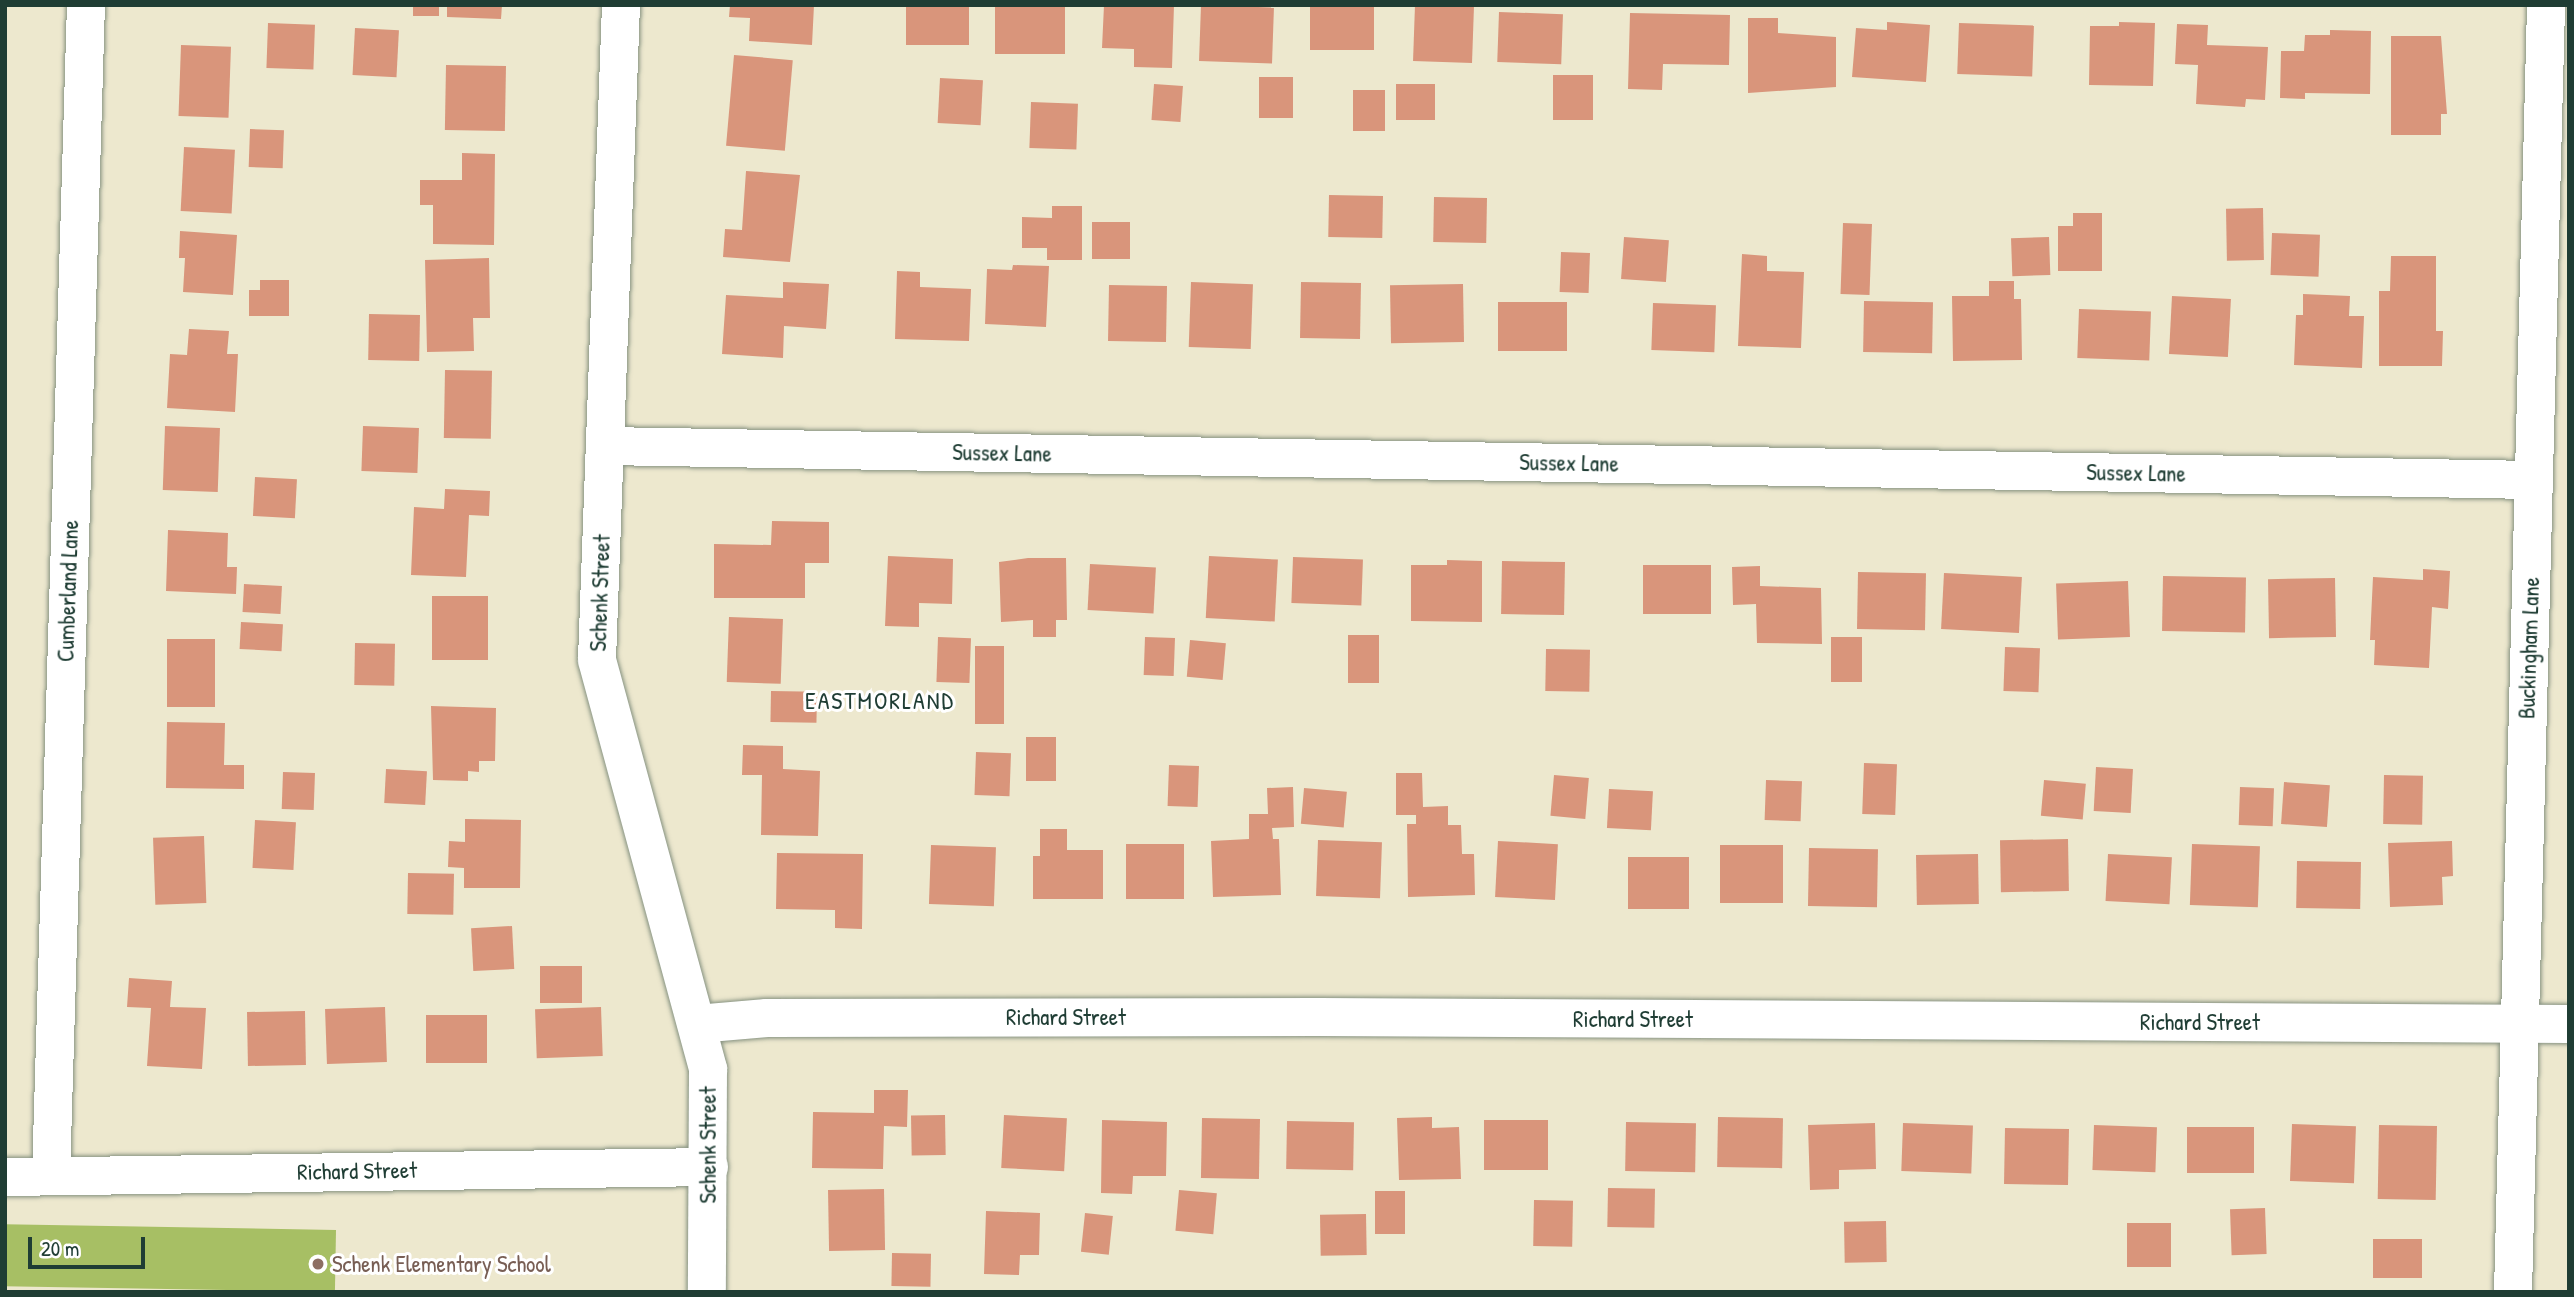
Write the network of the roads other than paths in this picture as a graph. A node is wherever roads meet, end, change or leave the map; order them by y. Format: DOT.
graph roads {
  1 [pos="86,5"];
  2 [pos="621,5"];
  3 [pos="2546,5"];
  4 [pos="605,446"];
  5 [pos="2533,480"];
  6 [pos="697,1024"];
  7 [pos="2519,1024"];
  8 [pos="2569,1024"];
  9 [pos="709,1167"];
  10 [pos="51,1176"];
  11 [pos="5,1177"];
  12 [pos="707,1292"];
  13 [pos="2512,1292"];
  1 -- 10 [label="street, Cumberland Lane"];
  2 -- 4 [label="street, Schenk Street"];
  3 -- 5 [label="street, Buckingham Lane"];
  4 -- 5 [label="street, Sussex Lane"];
  4 -- 6 [label="street, Schenk Street"];
  5 -- 7 [label="street, Buckingham Lane"];
  6 -- 7 [label="street, Richard Street"];
  6 -- 9 [label="street, Schenk Street"];
  7 -- 8 [label="street, Richard Street"];
  7 -- 13 [label="street, Buckingham Lane"];
  9 -- 10 [label="street, Richard Street"];
  9 -- 12 [label="street, Schenk Street"];
  10 -- 11 [label="street, Richard Street"];
}
